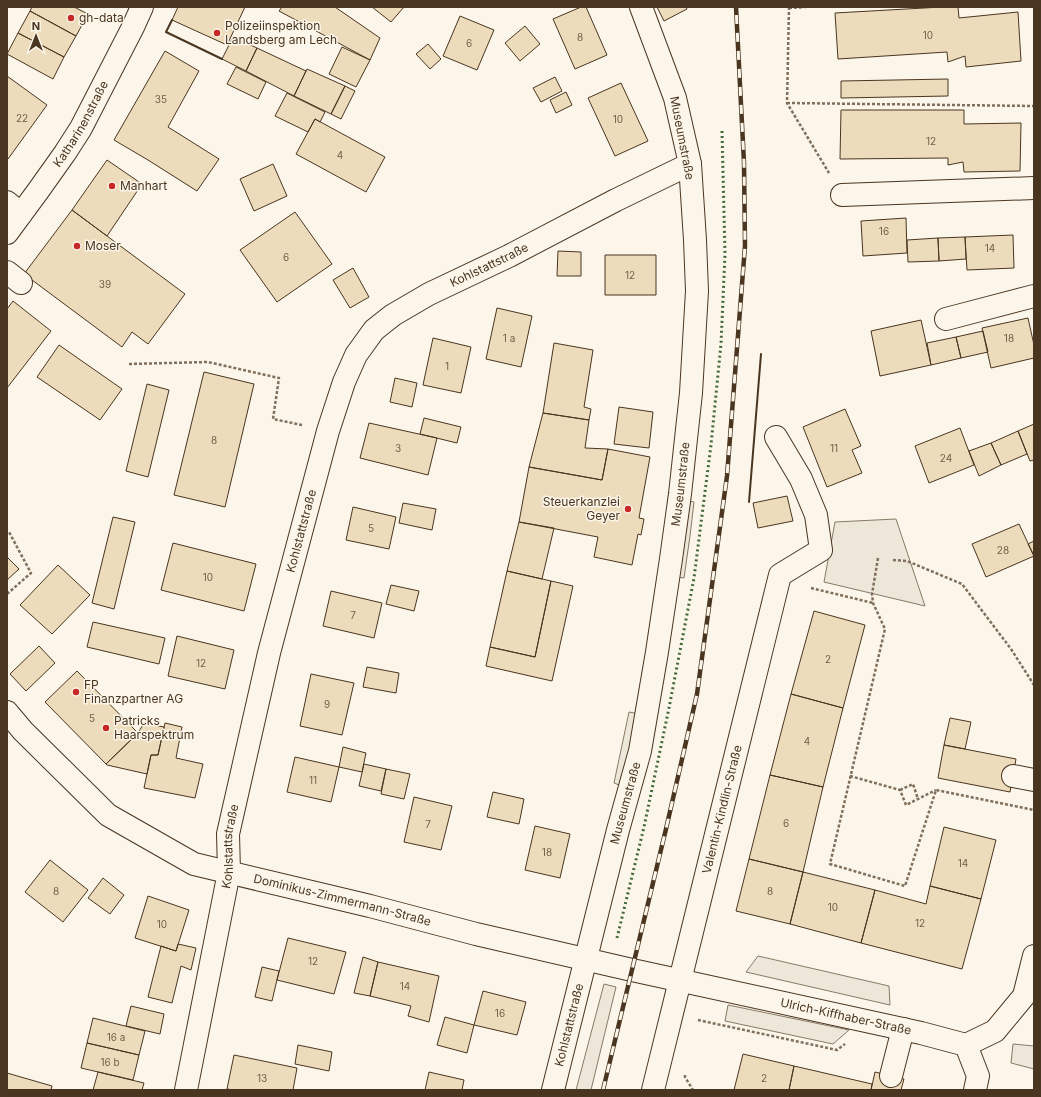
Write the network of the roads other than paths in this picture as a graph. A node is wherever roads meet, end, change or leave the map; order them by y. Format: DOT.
graph roads {
  1 [pos="142,7"];
  2 [pos="641,7"];
  3 [pos="690,164"];
  4 [pos="1034,188"];
  5 [pos="842,195"];
  6 [pos="14,208"];
  7 [pos="7,233"];
  8 [pos="1034,296"];
  9 [pos="946,319"];
  10 [pos="776,438"];
  11 [pos="7,712"];
  12 [pos="1013,776"];
  13 [pos="1034,780"];
  14 [pos="229,872"];
  15 [pos="1034,956"];
  16 [pos="586,959"];
  17 [pos="680,981"];
  18 [pos="903,1029"];
  19 [pos="966,1045"];
  20 [pos="891,1076"];
  21 [pos="186,1090"];
  22 [pos="553,1090"];
  23 [pos="653,1090"];
  24 [pos="974,1090"];
  1 -- 6 [label="street, Katharinenstraße"];
  2 -- 3 [label="street, Museumstraße"];
  3 -- 14 [label="street, Kohlstattstraße"];
  3 -- 16 [label="street, Museumstraße"];
  4 -- 5 [label="street"];
  6 -- 7 [label="street, Katharinenstraße"];
  8 -- 9 [label="street"];
  10 -- 17 [label="street, Valentin-Kindlin-Straße"];
  11 -- 14 [label="street, Dominikus-Zimmermann-Straße"];
  12 -- 13 [label="street"];
  14 -- 16 [label="street, Dominikus-Zimmermann-Straße"];
  14 -- 21 [label="street, Kohlstattstraße"];
  15 -- 19 [label="street"];
  16 -- 17 [label="street, Dominikus-Zimmermann-Straße"];
  16 -- 22 [label="street, Kohlstattstraße"];
  17 -- 18 [label="street, Ulrich-Kiffhaber-Straße"];
  17 -- 23 [label="street, Valentin-Kindlin-Straße"];
  18 -- 19 [label="street, Ulrich-Kiffhaber-Straße"];
  18 -- 20 [label="street"];
  19 -- 24 [label="street"];
}
